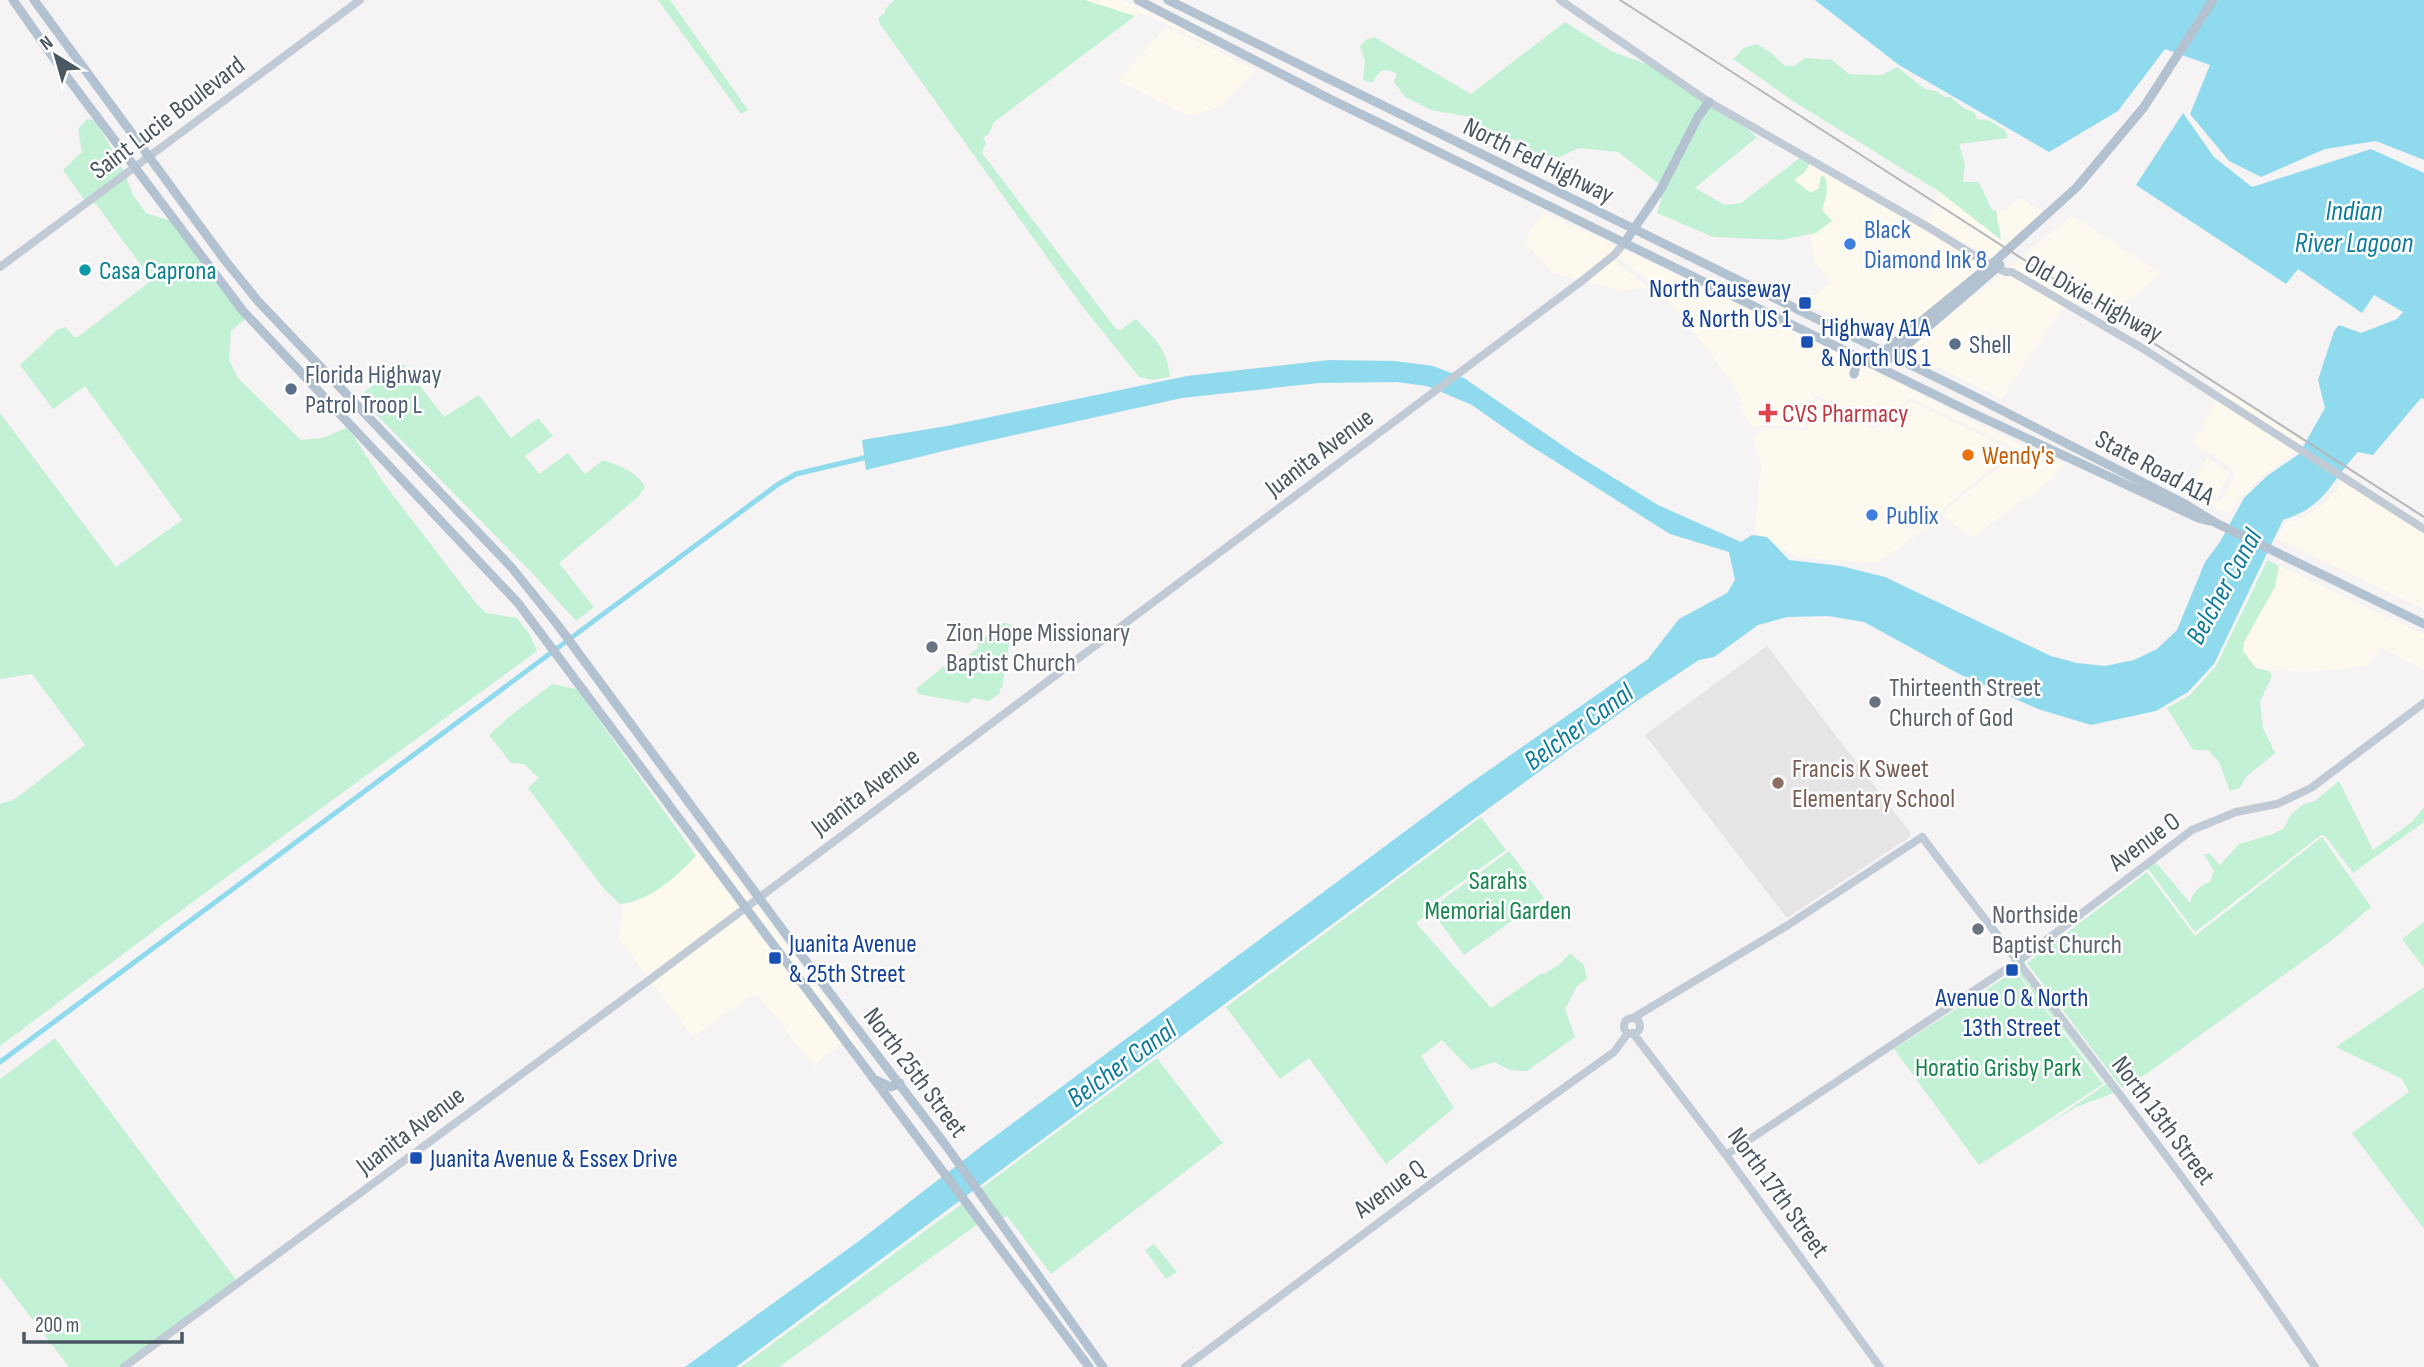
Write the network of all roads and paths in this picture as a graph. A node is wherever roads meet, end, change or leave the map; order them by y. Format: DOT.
graph roads {
  1 [pos="13,0"];
  2 [pos="34,0"];
  3 [pos="360,0"];
  4 [pos="1138,0"];
  5 [pos="1168,0"];
  6 [pos="1560,0"];
  7 [pos="2213,0"];
  8 [pos="1359,95"];
  9 [pos="1330,99"];
  10 [pos="1709,102"];
  11 [pos="148,157"];
  12 [pos="134,167"];
  13 [pos="1633,229"];
  14 [pos="1625,242"];
  15 [pos="0,267"];
  16 [pos="1849,351"];
  17 [pos="1888,354"];
  18 [pos="1874,364"];
  19 [pos="1854,374"];
  20 [pos="2216,523"];
  21 [pos="2424,529"];
  22 [pos="2424,624"];
  23 [pos="2424,703"];
  24 [pos="637,761"];
  25 [pos="664,770"];
  26 [pos="653,782"];
  27 [pos="679,790"];
  28 [pos="758,897"];
  29 [pos="744,908"];
  30 [pos="2017,961"];
  31 [pos="1633,1027"];
  32 [pos="1643,1044"];
  33 [pos="1620,1045"];
  34 [pos="874,1079"];
  35 [pos="900,1083"];
  36 [pos="1726,1155"];
  37 [pos="982,1225"];
  38 [pos="1006,1231"];
  39 [pos="124,1367"];
  40 [pos="1089,1367"];
  41 [pos="1103,1367"];
  42 [pos="1185,1367"];
  43 [pos="1880,1367"];
  44 [pos="2315,1367"];
  1 -- 12 [label="main road, North 25th Street"];
  2 -- 11 [label="main road, North 25th Street"];
  3 -- 11 [label="street, Saint Lucie Boulevard"];
  4 -- 9 [label="main road, North Fed Highway"];
  5 -- 8 [label="main road, North Fed Highway"];
  6 -- 10 [label="street, Old Dixie Highway"];
  7 -- 17 [label="main road"];
  8 -- 9 [label="main road"];
  8 -- 13 [label="main road, North Fed Highway"];
  9 -- 14 [label="main road, North Fed Highway"];
  10 -- 13 [label="main road"];
  10 -- 21 [label="street, Old Dixie Highway"];
  11 -- 12 [label="street, Saint Lucie Boulevard"];
  11 -- 25 [label="main road, North 25th Street"];
  12 -- 15 [label="street, Saint Lucie Boulevard"];
  12 -- 24 [label="main road, North 25th Street"];
  13 -- 14 [label="main road"];
  13 -- 17 [label="main road, North Fed Highway"];
  14 -- 16 [label="main road, North Fed Highway"];
  14 -- 28 [label="street, Juanita Avenue"];
  16 -- 18 [label="main road, North Fed Highway"];
  16 -- 19 [label="main road"];
  17 -- 18 [label="main road"];
  17 -- 20 [label="main road, State Road A1A"];
  18 -- 20 [label="main road, State Road A1A"];
  20 -- 22 [label="main road"];
  23 -- 30 [label="street, Avenue O"];
  24 -- 25 [label="main road"];
  24 -- 26 [label="main road, North 25th Street"];
  25 -- 27 [label="main road, North 25th Street"];
  26 -- 27 [label="main road"];
  26 -- 29 [label="main road, North 25th Street"];
  27 -- 28 [label="main road, North 25th Street"];
  28 -- 29 [label="street, Juanita Avenue"];
  28 -- 35 [label="main road, North 25th Street"];
  29 -- 34 [label="main road, North 25th Street"];
  29 -- 39 [label="street, Juanita Avenue"];
  30 -- 31 [label="street, North 13th Street"];
  30 -- 36 [label="street, Avenue O"];
  30 -- 44 [label="street, North 13th Street"];
  31 -- 32 [label="street, North 17th Street"];
  31 -- 33 [label="street, Avenue Q"];
  32 -- 33 [label="street"];
  32 -- 36 [label="street, North 17th Street"];
  33 -- 42 [label="street, Avenue Q"];
  34 -- 35 [label="main road"];
  34 -- 37 [label="main road, North 25th Street"];
  35 -- 38 [label="main road, North 25th Street"];
  36 -- 43 [label="street, North 17th Street"];
  37 -- 38 [label="main road"];
  37 -- 40 [label="main road, North 25th Street"];
  38 -- 41 [label="main road, North 25th Street"];
}
